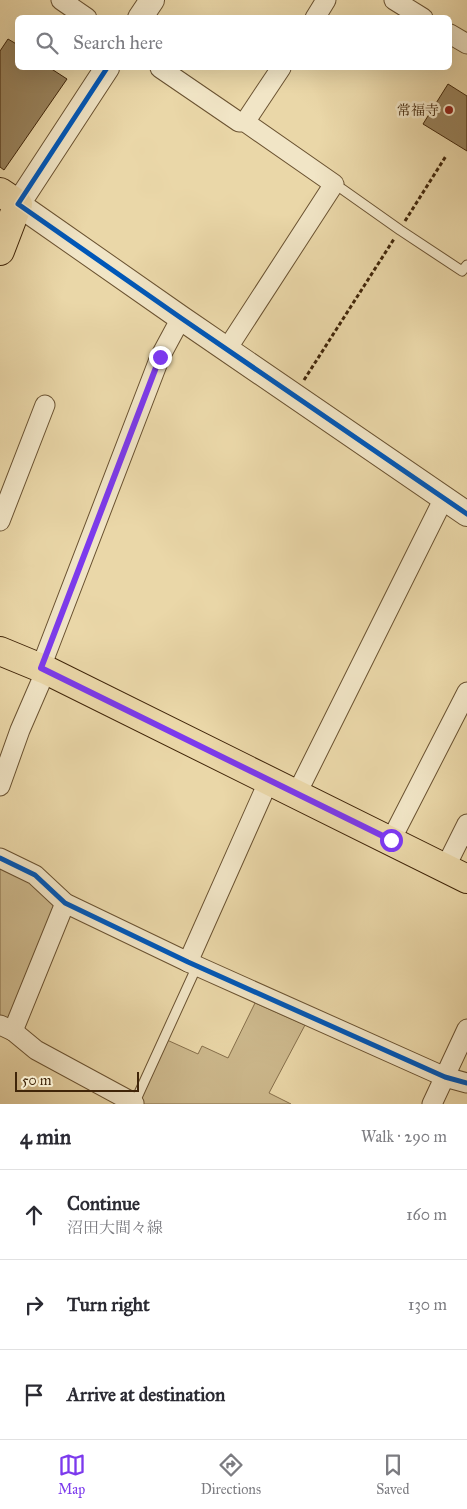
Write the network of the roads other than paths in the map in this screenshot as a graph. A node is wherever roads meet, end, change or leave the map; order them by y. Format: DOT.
graph roads {
  1 [pos="61,0"];
  2 [pos="152,0"];
  3 [pos="326,0"];
  4 [pos="394,0"];
  5 [pos="83,15"];
  6 [pos="142,15"];
  7 [pos="316,15"];
  8 [pos="418,15"];
  9 [pos="452,35"];
  10 [pos="467,44"];
  11 [pos="105,70"];
  12 [pos="163,70"];
  13 [pos="280,70"];
  14 [pos="245,122"];
  15 [pos="334,184"];
  16 [pos="9,198"];
  17 [pos="0,251"];
  18 [pos="467,265"];
  19 [pos="181,318"];
  20 [pos="227,349"];
  21 [pos="44,405"];
  22 [pos="444,498"];
  23 [pos="467,514"];
  24 [pos="0,521"];
  25 [pos="0,651"];
  26 [pos="43,669"];
  27 [pos="467,692"];
  28 [pos="269,780"];
  29 [pos="0,786"];
  30 [pos="297,793"];
  31 [pos="467,824"];
  32 [pos="391,840"];
  33 [pos="0,858"];
  34 [pos="456,873"];
  35 [pos="66,902"];
  36 [pos="192,964"];
  37 [pos="6,1028"];
  38 [pos="467,1029"];
  39 [pos="444,1076"];
  40 [pos="467,1084"];
  41 [pos="134,1104"];
  42 [pos="432,1104"];
  1 -- 5 [label="street"];
  2 -- 6 [label="street"];
  3 -- 7 [label="street"];
  4 -- 8 [label="street"];
  9 -- 10 [label="street"];
  11 -- 16 [label="street"];
  12 -- 14 [label="street"];
  13 -- 14 [label="street"];
  14 -- 15 [label="street"];
  15 -- 18 [label="lane"];
  15 -- 20 [label="street"];
  16 -- 17 [label="main road"];
  16 -- 19 [label="street"];
  19 -- 20 [label="street"];
  19 -- 26 [label="street"];
  20 -- 22 [label="street"];
  21 -- 24 [label="street"];
  22 -- 23 [label="street"];
  22 -- 30 [label="street"];
  25 -- 26 [label="main road"];
  26 -- 28 [label="main road"];
  26 -- 29 [label="street"];
  27 -- 32 [label="street"];
  28 -- 30 [label="main road"];
  28 -- 36 [label="street"];
  30 -- 32 [label="main road"];
  31 -- 34 [label="street"];
  32 -- 34 [label="main road"];
  33 -- 35 [label="street"];
  35 -- 36 [label="street"];
  35 -- 37 [label="street"];
  36 -- 39 [label="street"];
  36 -- 41 [label="lane"];
  37 -- 41 [label="street"];
  38 -- 39 [label="street"];
  39 -- 40 [label="street"];
  39 -- 42 [label="street"];
}
